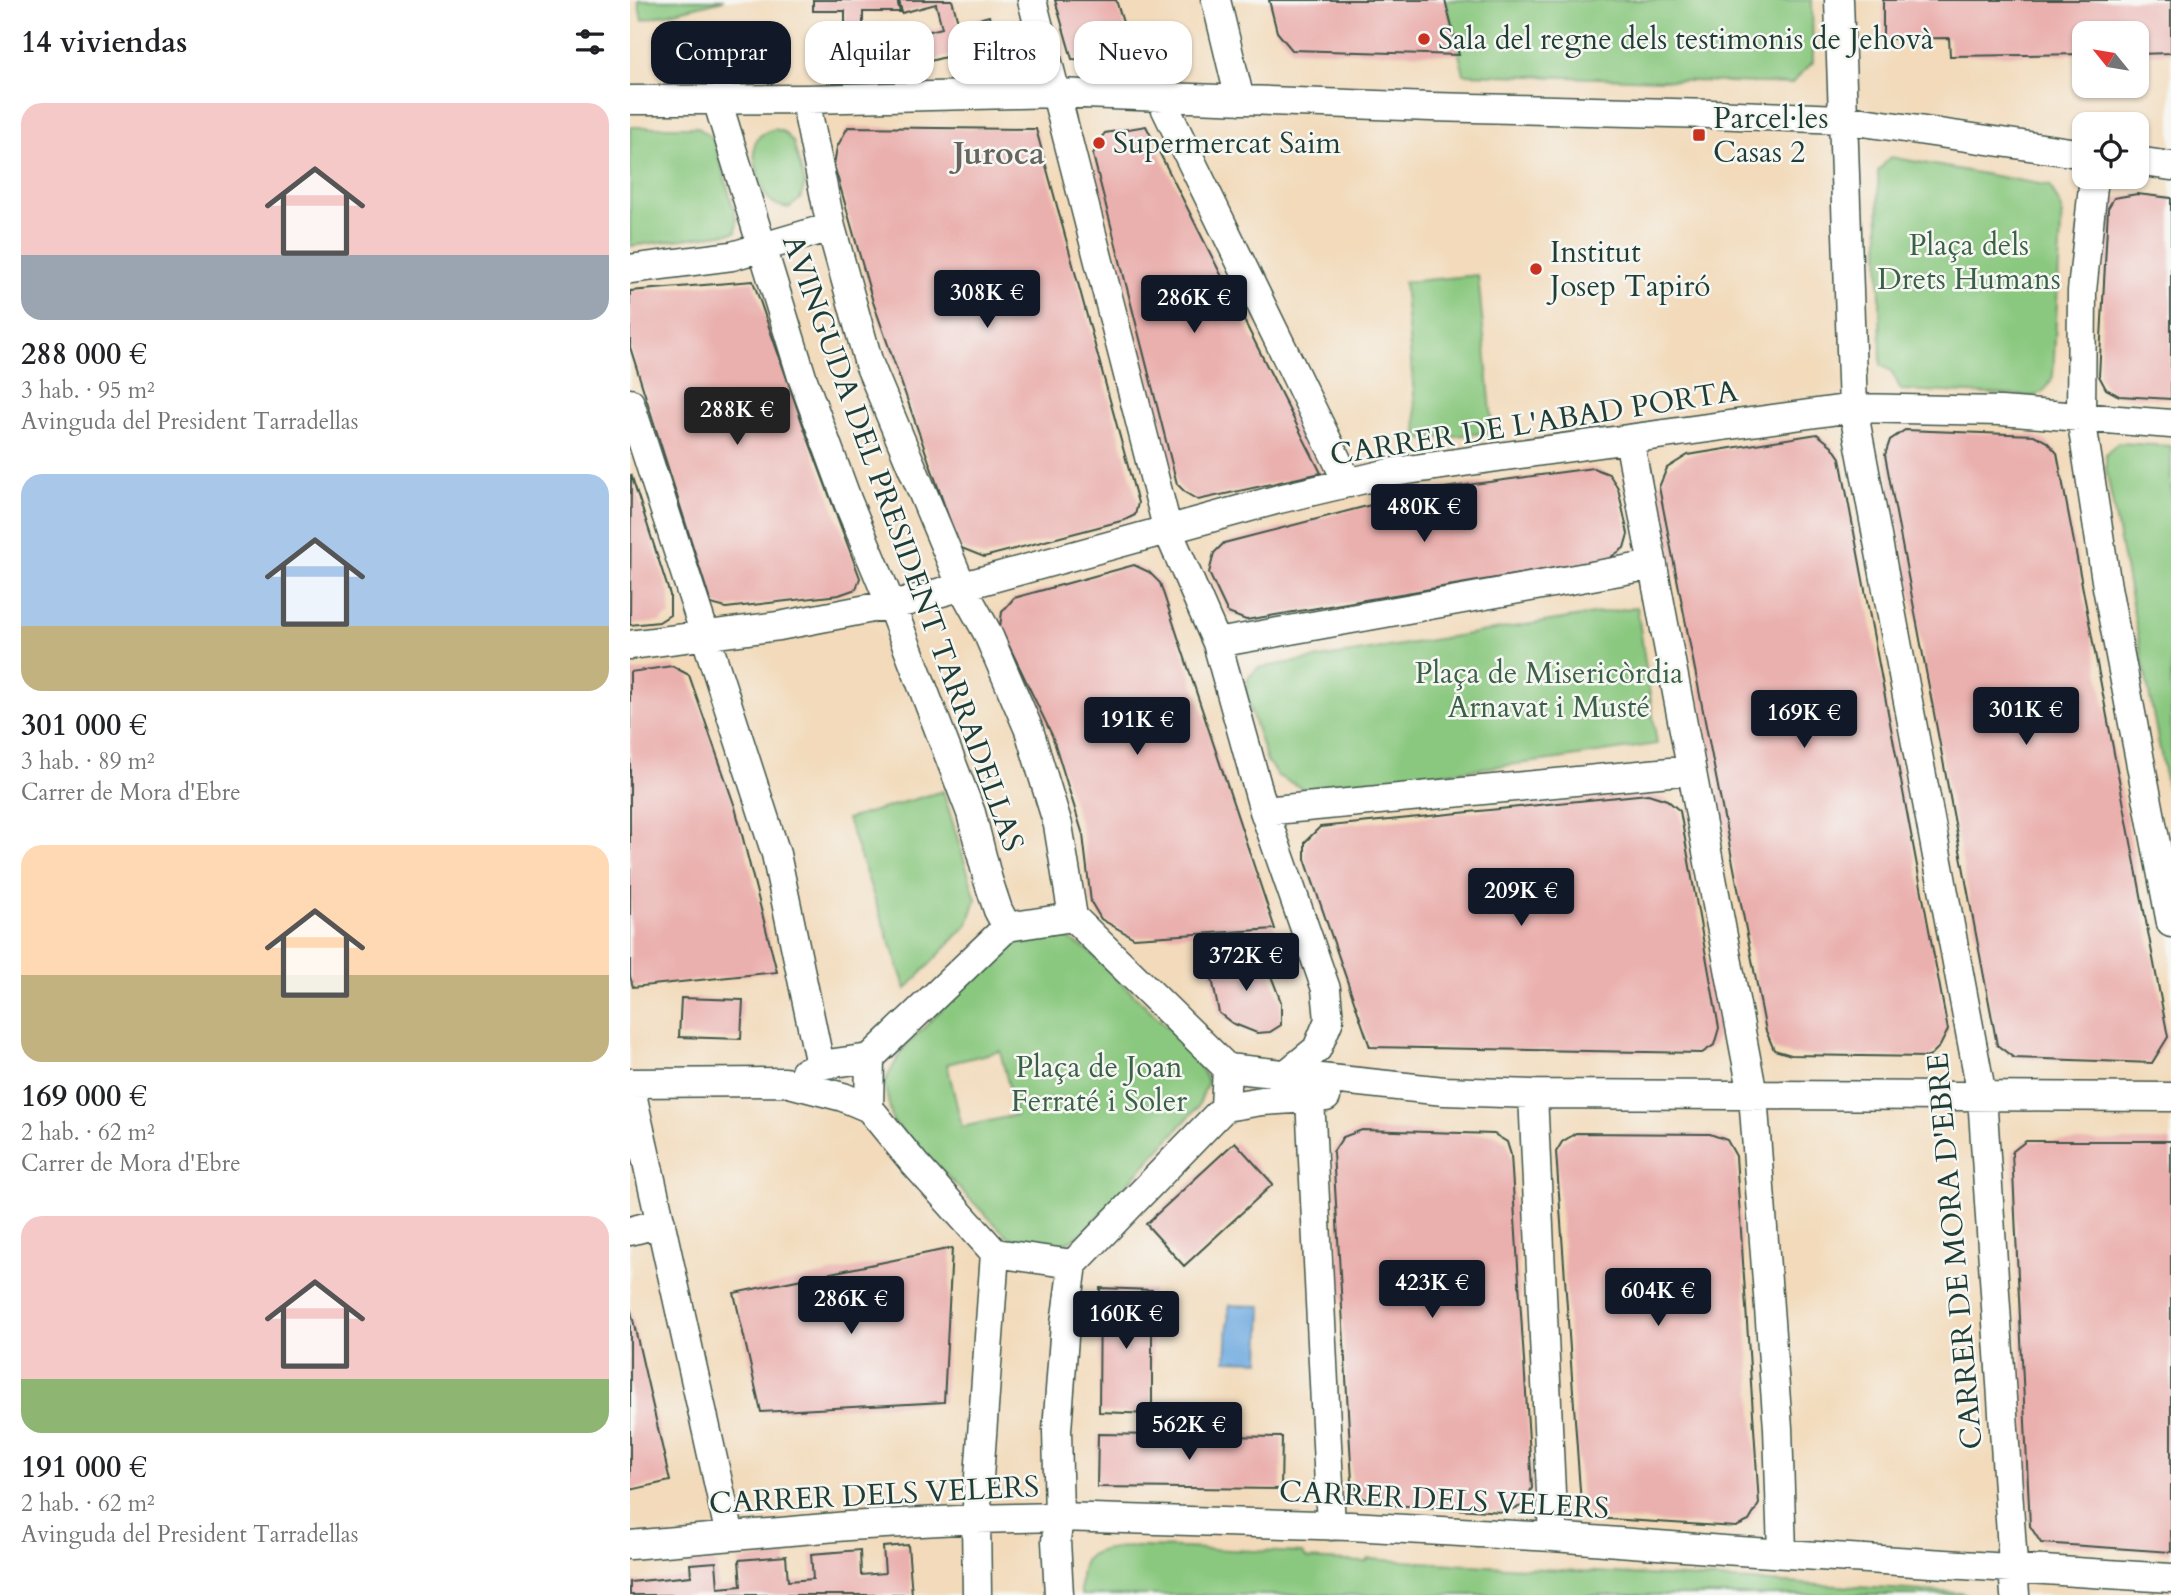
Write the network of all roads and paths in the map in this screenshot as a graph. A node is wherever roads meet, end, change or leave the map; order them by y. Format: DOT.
graph roads {
  1 [pos="1032,0"];
  2 [pos="1216,0"];
  3 [pos="1839,0"];
  4 [pos="1056,93"];
  5 [pos="1160,97"];
  6 [pos="805,99"];
  7 [pos="630,100"];
  8 [pos="717,100"];
  9 [pos="1240,100"];
  10 [pos="1842,119"];
  11 [pos="2072,152"];
  12 [pos="2149,163"];
  13 [pos="2171,166"];
  14 [pos="2093,189"];
  15 [pos="831,227"];
  16 [pos="761,247"];
  17 [pos="630,270"];
  18 [pos="630,403"];
  19 [pos="1853,408"];
  20 [pos="2081,417"];
  21 [pos="2171,424"];
  22 [pos="1629,439"];
  23 [pos="1348,483"];
  24 [pos="1168,531"];
  25 [pos="1653,565"];
  26 [pos="962,587"];
  27 [pos="891,605"];
  28 [pos="705,635"];
  29 [pos="1217,643"];
  30 [pos="630,645"];
  31 [pos="1691,770"];
  32 [pos="1264,811"];
  33 [pos="1073,917"];
  34 [pos="2171,923"];
  35 [pos="1007,927"];
  36 [pos="870,1058"];
  37 [pos="820,1065"];
  38 [pos="1227,1068"];
  39 [pos="1286,1074"];
  40 [pos="785,1082"];
  41 [pos="630,1084"];
  42 [pos="1444,1091"];
  43 [pos="1533,1094"];
  44 [pos="1753,1095"];
  45 [pos="1982,1096"];
  46 [pos="2171,1097"];
  47 [pos="1310,1098"];
  48 [pos="1225,1107"];
  49 [pos="869,1108"];
  50 [pos="661,1223"];
  51 [pos="630,1231"];
  52 [pos="995,1253"];
  53 [pos="1073,1264"];
  54 [pos="1059,1517"];
  55 [pos="976,1519"];
  56 [pos="1331,1526"];
  57 [pos="730,1536"];
  58 [pos="1553,1537"];
  59 [pos="630,1545"];
  60 [pos="1782,1552"];
  61 [pos="2171,1578"];
  62 [pos="2014,1582"];
  63 [pos="977,1595"];
  64 [pos="1059,1595"];
  1 -- 4 [label="street"];
  2 -- 9 [label="street"];
  3 -- 10 [label="street, CARRER DE MORA D'EBRE"];
  4 -- 5 [label="street"];
  4 -- 6 [label="street"];
  4 -- 24 [label="street"];
  5 -- 9 [label="street"];
  5 -- 23 [label="street"];
  6 -- 8 [label="street"];
  6 -- 15 [label="street, AVINGUDA DEL PRESIDENT TARRADELLAS"];
  7 -- 8 [label="street"];
  8 -- 16 [label="street, AVINGUDA DEL PRESIDENT TARRADELLAS"];
  9 -- 10 [label="street"];
  10 -- 11 [label="street"];
  10 -- 19 [label="street, CARRER DE MORA D'EBRE"];
  12 -- 13 [label="street"];
  14 -- 20 [label="street"];
  15 -- 16 [label="street"];
  15 -- 26 [label="street, AVINGUDA DEL PRESIDENT TARRADELLAS"];
  16 -- 17 [label="street"];
  16 -- 27 [label="street, AVINGUDA DEL PRESIDENT TARRADELLAS"];
  18 -- 28 [label="street"];
  19 -- 20 [label="street, CARRER DE L'ABAD PORTA"];
  19 -- 22 [label="street, CARRER DE L'ABAD PORTA"];
  19 -- 45 [label="street, CARRER DE MORA D'EBRE"];
  20 -- 21 [label="street, CARRER DE L'ABAD PORTA"];
  20 -- 34 [label="street"];
  22 -- 23 [label="street, CARRER DE L'ABAD PORTA"];
  22 -- 25 [label="street"];
  23 -- 24 [label="street, CARRER DE L'ABAD PORTA"];
  24 -- 26 [label="street, CARRER DE L'ABAD PORTA"];
  24 -- 29 [label="street"];
  25 -- 29 [label="street"];
  25 -- 31 [label="street"];
  26 -- 27 [label="street, CARRER DE L'ABAD PORTA"];
  26 -- 33 [label="street, AVINGUDA DEL PRESIDENT TARRADELLAS"];
  27 -- 28 [label="street, CARRER DE L'ABAD PORTA"];
  27 -- 35 [label="street, AVINGUDA DEL PRESIDENT TARRADELLAS"];
  28 -- 30 [label="street, CARRER DE L'ABAD PORTA"];
  28 -- 37 [label="street"];
  29 -- 32 [label="street"];
  31 -- 32 [label="street"];
  31 -- 44 [label="street"];
  32 -- 39 [label="street"];
  33 -- 35 [label="street"];
  33 -- 38 [label="street"];
  35 -- 36 [label="street"];
  36 -- 37 [label="street"];
  36 -- 49 [label="street"];
  37 -- 40 [label="street"];
  38 -- 39 [label="street"];
  38 -- 48 [label="street"];
  39 -- 42 [label="street"];
  40 -- 41 [label="street"];
  40 -- 49 [label="street"];
  41 -- 50 [label="street"];
  42 -- 43 [label="street"];
  42 -- 47 [label="street"];
  43 -- 44 [label="street"];
  43 -- 58 [label="street"];
  44 -- 45 [label="street"];
  44 -- 60 [label="street"];
  45 -- 46 [label="street"];
  45 -- 62 [label="street, CARRER DE MORA D'EBRE"];
  47 -- 48 [label="street"];
  47 -- 56 [label="street"];
  48 -- 53 [label="street"];
  49 -- 52 [label="street"];
  50 -- 51 [label="street"];
  50 -- 57 [label="street"];
  52 -- 53 [label="street"];
  52 -- 55 [label="street"];
  53 -- 54 [label="street"];
  54 -- 55 [label="street, CARRER DELS VELERS"];
  54 -- 56 [label="street, CARRER DELS VELERS"];
  54 -- 64 [label="street"];
  55 -- 57 [label="street, CARRER DELS VELERS"];
  55 -- 63 [label="street"];
  56 -- 58 [label="street, CARRER DELS VELERS"];
  57 -- 59 [label="street, CARRER DELS VELERS"];
  58 -- 60 [label="street, CARRER DELS VELERS"];
  60 -- 62 [label="street, CARRER DELS VELERS"];
  61 -- 62 [label="street, CARRER DELS VELERS"];
}
